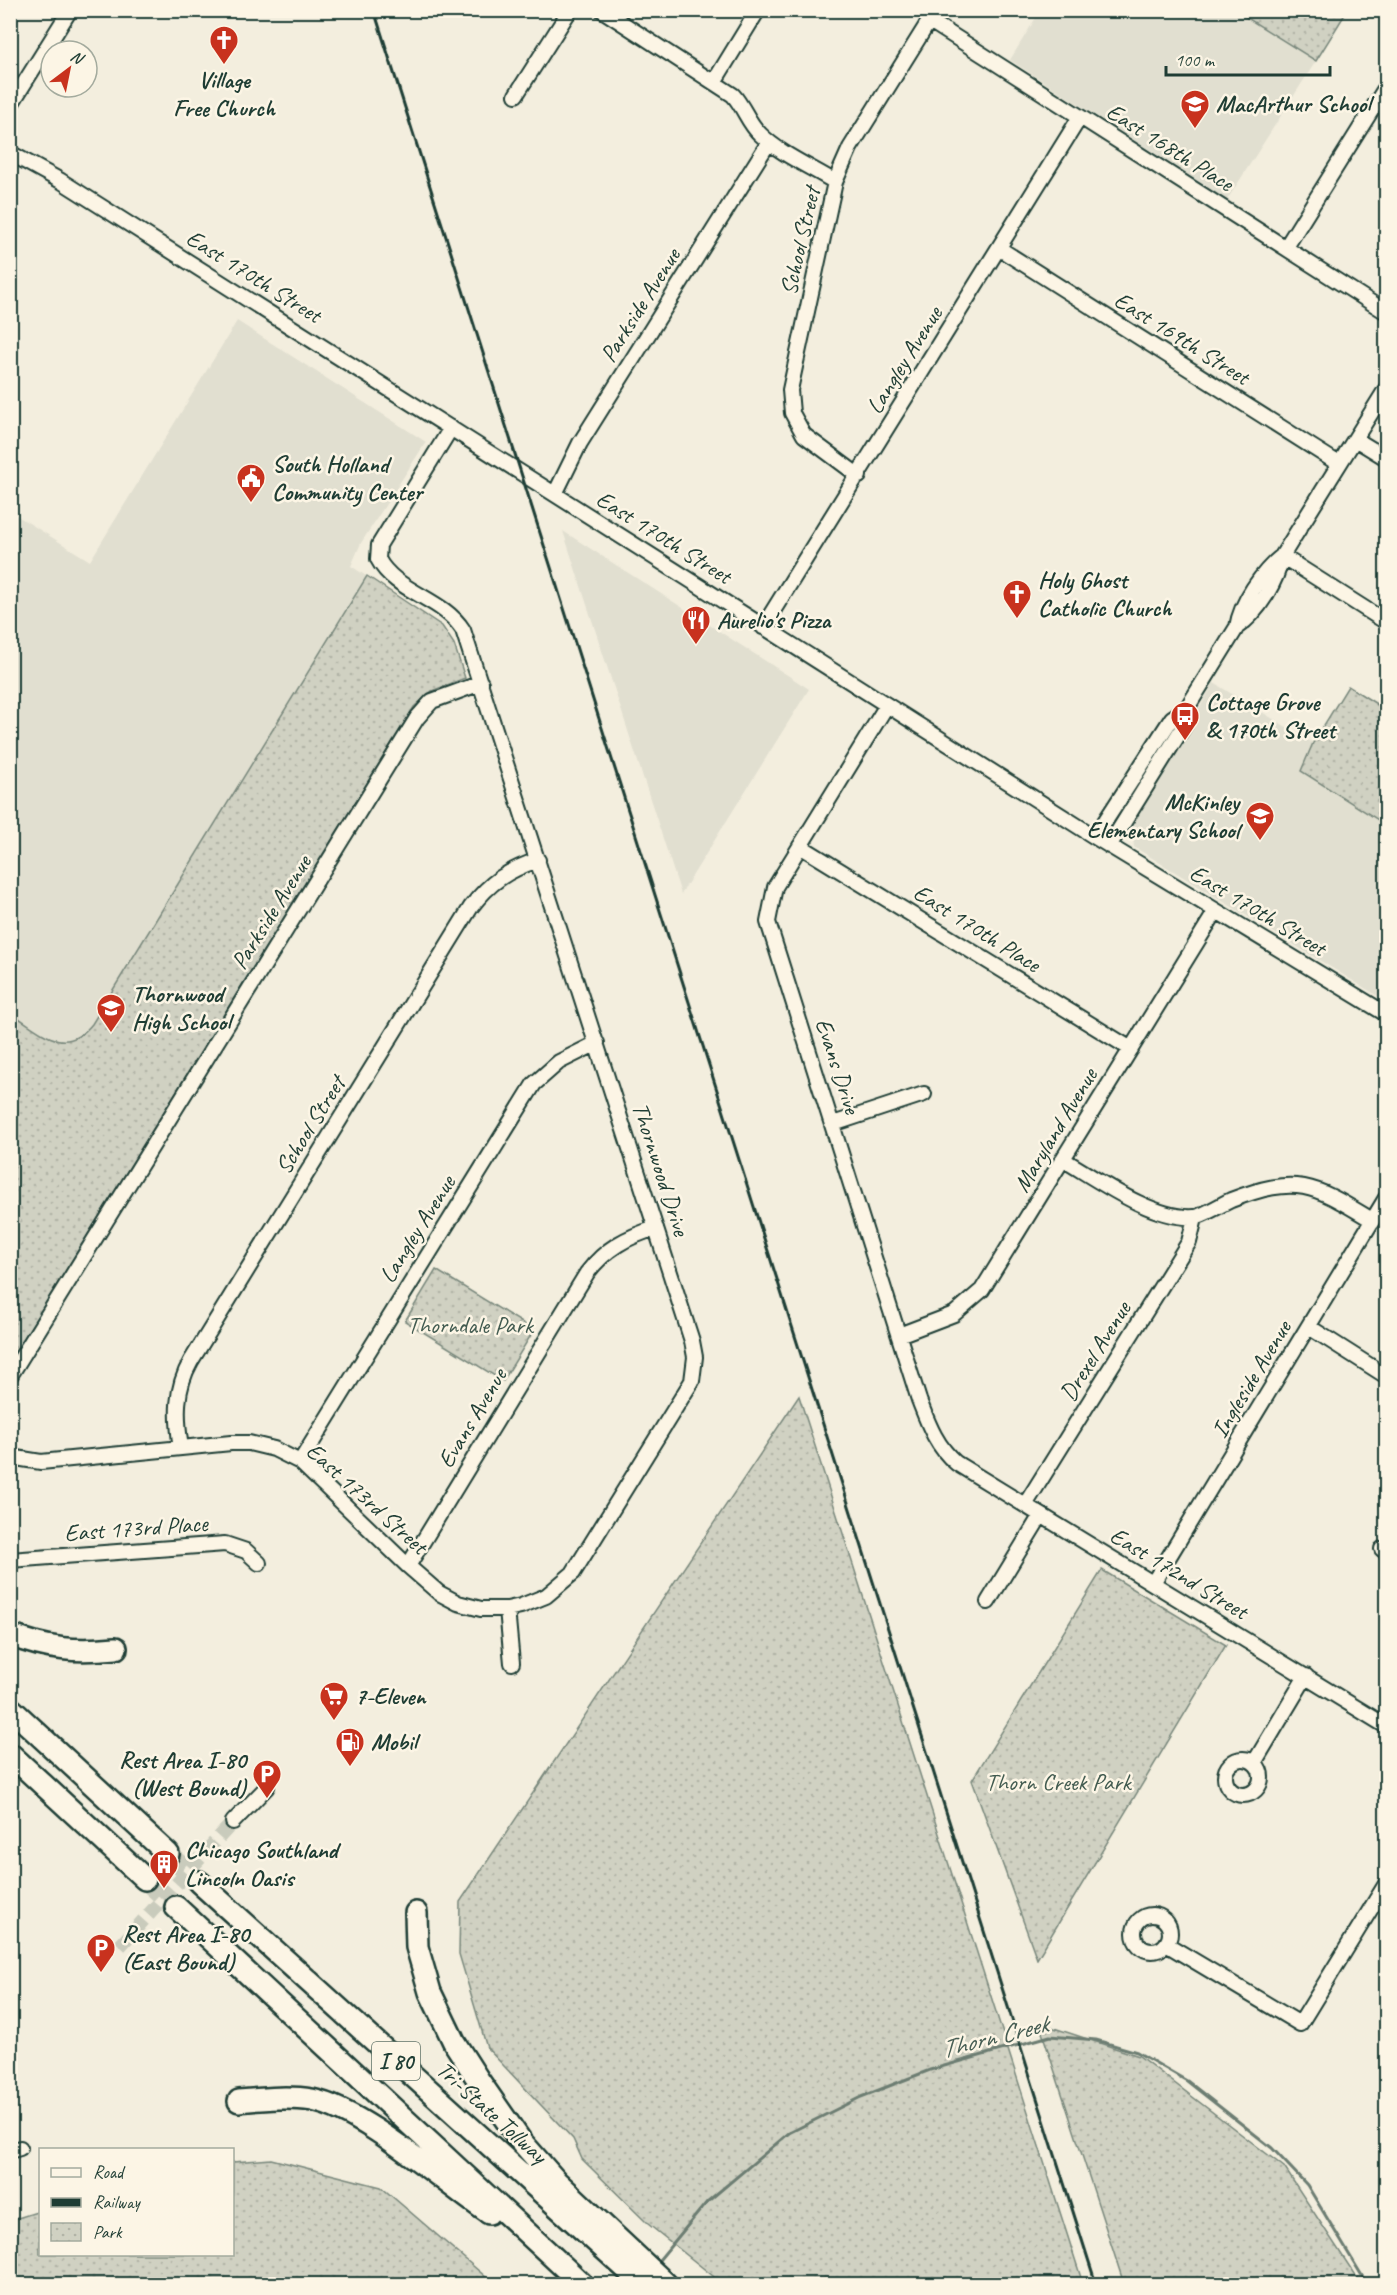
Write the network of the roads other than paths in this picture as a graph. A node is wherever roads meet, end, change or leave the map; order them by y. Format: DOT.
graph roads {
  1 [pos="570,10"];
  2 [pos="602,10"];
  3 [pos="758,10"];
  4 [pos="65,12"];
  5 [pos="933,16"];
  6 [pos="714,82"];
  7 [pos="1386,87"];
  8 [pos="516,95"];
  9 [pos="10,106"];
  10 [pos="1080,117"];
  11 [pos="769,142"];
  12 [pos="10,153"];
  13 [pos="836,182"];
  14 [pos="1286,248"];
  15 [pos="1000,249"];
  16 [pos="1386,312"];
  17 [pos="1386,389"];
  18 [pos="451,428"];
  19 [pos="1355,439"];
  20 [pos="1386,458"];
  21 [pos="1339,464"];
  22 [pos="859,476"];
  23 [pos="555,494"];
  24 [pos="1282,556"];
  25 [pos="1386,622"];
  26 [pos="763,627"];
  27 [pos="481,683"];
  28 [pos="887,705"];
  29 [pos="1187,708"];
  30 [pos="1095,837"];
  31 [pos="800,846"];
  32 [pos="1110,846"];
  33 [pos="538,860"];
  34 [pos="1216,911"];
  35 [pos="1386,1014"];
  36 [pos="597,1043"];
  37 [pos="1131,1049"];
  38 [pos="924,1094"];
  39 [pos="832,1124"];
  40 [pos="1064,1160"];
  41 [pos="1386,1198"];
  42 [pos="1195,1218"];
  43 [pos="1372,1220"];
  44 [pos="656,1228"];
  45 [pos="1308,1327"];
  46 [pos="899,1335"];
  47 [pos="10,1376"];
  48 [pos="1386,1376"];
  49 [pos="181,1448"];
  50 [pos="10,1457"];
  51 [pos="949,1457"];
  52 [pos="300,1462"];
  53 [pos="1025,1505"];
  54 [pos="1041,1515"];
  55 [pos="10,1560"];
  56 [pos="259,1563"];
  57 [pos="408,1566"];
  58 [pos="1153,1584"];
  59 [pos="988,1602"];
  60 [pos="507,1609"];
  61 [pos="10,1635"];
  62 [pos="116,1648"];
  63 [pos="512,1663"];
  64 [pos="1306,1676"];
  65 [pos="10,1708"];
  66 [pos="1386,1726"];
  67 [pos="10,1754"];
  68 [pos="1254,1763"];
  69 [pos="267,1787"];
  70 [pos="233,1822"];
  71 [pos="168,1854"];
  72 [pos="145,1878"];
  73 [pos="199,1882"];
  74 [pos="1386,1884"];
  75 [pos="176,1907"];
  76 [pos="416,1913"];
  77 [pos="1166,1944"];
  78 [pos="239,2101"];
  79 [pos="599,2234"];
  80 [pos="547,2252"];
  81 [pos="582,2284"];
  82 [pos="643,2284"];
  83 [pos="666,2284"];
  1 -- 8 [label="street"];
  2 -- 6 [label="street"];
  3 -- 6 [label="street"];
  4 -- 9 [label="street"];
  5 -- 10 [label="street, East 168th Place"];
  5 -- 13 [label="street, School Street"];
  6 -- 11 [label="street"];
  7 -- 14 [label="street"];
  10 -- 14 [label="street, East 168th Place"];
  10 -- 15 [label="street, Langley Avenue"];
  11 -- 13 [label="street"];
  11 -- 23 [label="street, Parkside Avenue"];
  12 -- 18 [label="street, East 170th Street"];
  13 -- 22 [label="street, School Street"];
  14 -- 16 [label="street, East 168th Place"];
  15 -- 21 [label="street, East 169th Street"];
  15 -- 22 [label="street, Langley Avenue"];
  17 -- 19 [label="street"];
  18 -- 23 [label="street, East 170th Street"];
  18 -- 27 [label="street"];
  19 -- 20 [label="street"];
  19 -- 21 [label="street"];
  21 -- 24 [label="street"];
  22 -- 26 [label="street, Langley Avenue"];
  23 -- 26 [label="street, East 170th Street"];
  24 -- 25 [label="street"];
  24 -- 29 [label="street"];
  26 -- 28 [label="street, East 170th Street"];
  27 -- 33 [label="street, Thornwood Drive"];
  27 -- 47 [label="street, Parkside Avenue"];
  28 -- 30 [label="street, East 170th Street"];
  28 -- 31 [label="street, Evans Drive"];
  29 -- 30 [label="street"];
  29 -- 32 [label="street"];
  30 -- 32 [label="street, East 170th Street"];
  31 -- 37 [label="street, East 170th Place"];
  31 -- 39 [label="street, Evans Drive"];
  32 -- 34 [label="street, East 170th Street"];
  33 -- 36 [label="street, Thornwood Drive"];
  33 -- 49 [label="street, School Street"];
  34 -- 35 [label="street, East 170th Street"];
  34 -- 37 [label="street, Maryland Avenue"];
  36 -- 44 [label="street, Thornwood Drive"];
  36 -- 52 [label="street, Langley Avenue"];
  37 -- 40 [label="street, Maryland Avenue"];
  38 -- 39 [label="street"];
  39 -- 46 [label="street, Evans Drive"];
  40 -- 42 [label="street"];
  40 -- 46 [label="street, Maryland Avenue"];
  41 -- 43 [label="street, Ingleside Avenue"];
  42 -- 43 [label="street"];
  42 -- 53 [label="street, Drexel Avenue"];
  43 -- 45 [label="street, Ingleside Avenue"];
  44 -- 57 [label="street, Evans Avenue"];
  44 -- 60 [label="street, Thornwood Drive"];
  45 -- 48 [label="street"];
  45 -- 58 [label="street, Ingleside Avenue"];
  46 -- 51 [label="street, Evans Drive"];
  49 -- 50 [label="street, East 173rd Street"];
  49 -- 52 [label="street, East 173rd Street"];
  51 -- 53 [label="street, East 172nd Street"];
  52 -- 57 [label="street, East 173rd Street"];
  53 -- 54 [label="street, East 172nd Street"];
  54 -- 58 [label="street, East 172nd Street"];
  54 -- 59 [label="street"];
  55 -- 56 [label="street, East 173rd Place"];
  57 -- 60 [label="street, East 173rd Street"];
  58 -- 64 [label="street, East 172nd Street"];
  60 -- 63 [label="street"];
  61 -- 62 [label="highway"];
  64 -- 66 [label="street, East 172nd Street"];
  64 -- 68 [label="street"];
  65 -- 71 [label="highway"];
  67 -- 72 [label="highway"];
  69 -- 70 [label="street"];
  73 -- 79 [label="highway, Tri-State Tollway / I 80"];
  74 -- 77 [label="street"];
  75 -- 80 [label="highway, I 80"];
  76 -- 79 [label="highway"];
  78 -- 80 [label="highway"];
  79 -- 82 [label="highway, Tri-State Tollway / I 80"];
  79 -- 83 [label="highway"];
  80 -- 81 [label="highway, I 80"];
}
